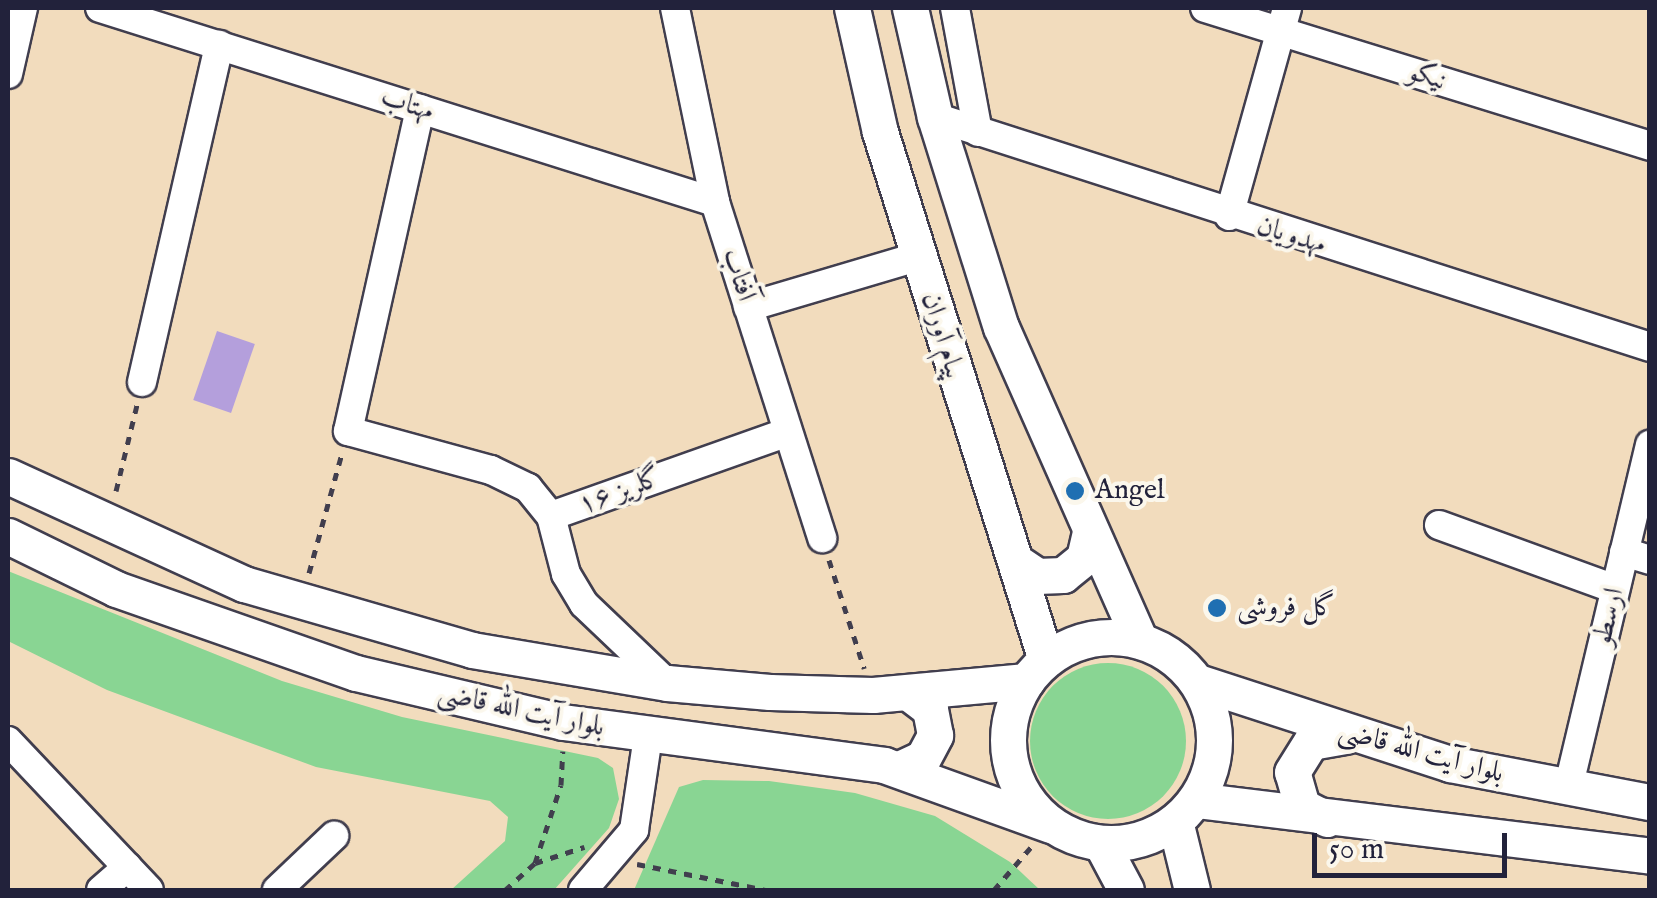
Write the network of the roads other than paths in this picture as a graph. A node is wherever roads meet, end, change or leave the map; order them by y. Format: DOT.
graph roads {
  1 [pos="23,8"];
  2 [pos="100,8"];
  3 [pos="674,8"];
  4 [pos="852,8"];
  5 [pos="910,8"];
  6 [pos="955,8"];
  7 [pos="1205,8"];
  8 [pos="1284,19"];
  9 [pos="219,45"];
  10 [pos="8,74"];
  11 [pos="420,109"];
  12 [pos="935,117"];
  13 [pos="978,132"];
  14 [pos="1650,146"];
  15 [pos="715,202"];
  16 [pos="1229,216"];
  17 [pos="918,256"];
  18 [pos="748,307"];
  19 [pos="1650,347"];
  20 [pos="142,382"];
  21 [pos="788,432"];
  22 [pos="1650,445"];
  23 [pos="8,476"];
  24 [pos="551,516"];
  25 [pos="1439,525"];
  26 [pos="1090,532"];
  27 [pos="8,536"];
  28 [pos="822,538"];
  29 [pos="1637,556"];
  30 [pos="1015,561"];
  31 [pos="1616,589"];
  32 [pos="1140,641"];
  33 [pos="1036,670"];
  34 [pos="1198,682"];
  35 [pos="667,683"];
  36 [pos="909,693"];
  37 [pos="648,736"];
  38 [pos="1346,736"];
  39 [pos="8,741"];
  40 [pos="899,769"];
  41 [pos="1568,789"];
  42 [pos="1650,802"];
  43 [pos="1186,810"];
  44 [pos="1335,820"];
  45 [pos="1051,824"];
  46 [pos="334,836"];
  47 [pos="1101,843"];
  48 [pos="1650,856"];
  49 [pos="127,867"];
  50 [pos="100,890"];
  51 [pos="149,890"];
  52 [pos="277,890"];
  53 [pos="583,890"];
  54 [pos="1126,890"];
  55 [pos="1192,890"];
  1 -- 10 [label="street"];
  2 -- 9 [label="street, مهتاب"];
  3 -- 15 [label="street, آفتاب"];
  4 -- 17 [label="main road, پیام آوران"];
  5 -- 12 [label="main road, پیام آوران"];
  6 -- 13 [label="street"];
  7 -- 8 [label="street, نیکو"];
  8 -- 14 [label="street, نیکو"];
  8 -- 16 [label="street"];
  9 -- 11 [label="street, مهتاب"];
  9 -- 20 [label="street"];
  11 -- 15 [label="street, مهتاب"];
  11 -- 24 [label="street, گلریز ۱۶"];
  12 -- 13 [label="street, مهدویان"];
  12 -- 26 [label="main road, پیام آوران"];
  13 -- 16 [label="street, مهدویان"];
  15 -- 18 [label="street, آفتاب"];
  16 -- 19 [label="street, مهدویان"];
  17 -- 18 [label="street"];
  17 -- 30 [label="main road, پیام آوران"];
  18 -- 21 [label="street, آفتاب"];
  21 -- 24 [label="street, گلریز ۱۶"];
  21 -- 28 [label="street, آفتاب"];
  22 -- 29 [label="street, ارسطو"];
  23 -- 35 [label="main road, بلوار آیت ‌الله قاضی"];
  24 -- 35 [label="street"];
  25 -- 31 [label="street"];
  26 -- 30 [label="main road"];
  26 -- 32 [label="main road, پیام آوران"];
  27 -- 37 [label="main road, بلوار آیت ‌الله قاضی"];
  29 -- 31 [label="street, ارسطو"];
  30 -- 33 [label="main road, پیام آوران"];
  31 -- 41 [label="street, ارسطو"];
  32 -- 33 [label="main road"];
  32 -- 34 [label="main road"];
  33 -- 36 [label="main road, بلوار آیت ‌الله قاضی"];
  33 -- 45 [label="main road"];
  34 -- 38 [label="main road, بلوار آیت ‌الله قاضی"];
  34 -- 43 [label="main road"];
  35 -- 36 [label="main road, بلوار آیت ‌الله قاضی"];
  36 -- 40 [label="main road"];
  37 -- 40 [label="main road, بلوار آیت ‌الله قاضی"];
  37 -- 53 [label="street"];
  38 -- 41 [label="main road, بلوار آیت ‌الله قاضی"];
  38 -- 44 [label="main road"];
  39 -- 49 [label="street"];
  40 -- 45 [label="main road, بلوار آیت ‌الله قاضی"];
  41 -- 42 [label="main road, بلوار آیت ‌الله قاضی"];
  43 -- 44 [label="main road"];
  43 -- 47 [label="main road"];
  43 -- 55 [label="main road"];
  44 -- 48 [label="main road"];
  45 -- 47 [label="main road"];
  46 -- 52 [label="street"];
  47 -- 54 [label="main road"];
  49 -- 50 [label="street"];
  49 -- 51 [label="street"];
}
